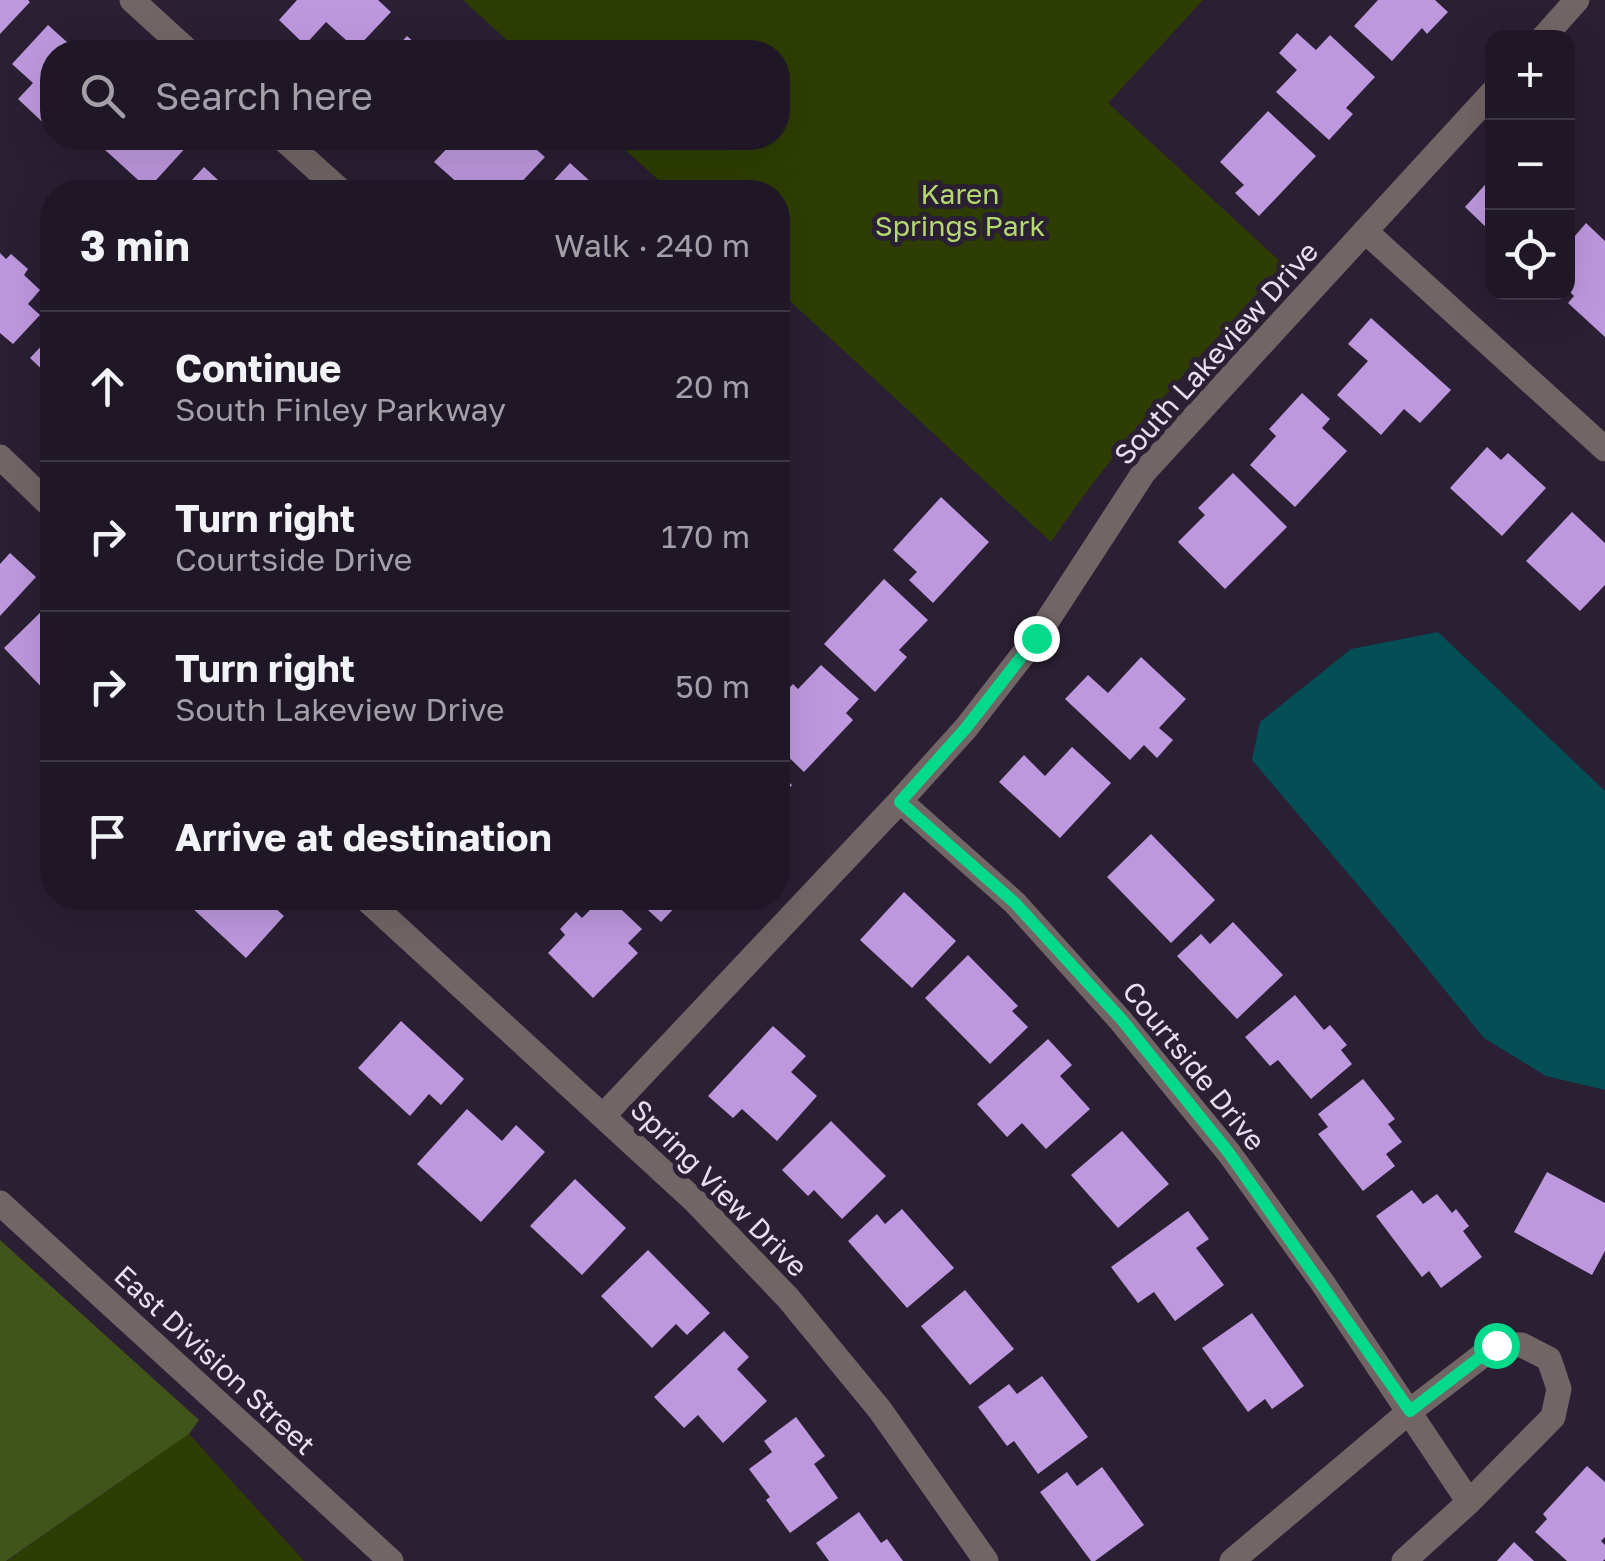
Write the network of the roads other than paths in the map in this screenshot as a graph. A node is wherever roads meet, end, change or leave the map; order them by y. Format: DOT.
graph roads {
  1 [pos="132,0"];
  2 [pos="1577,0"];
  3 [pos="1550,30"];
  4 [pos="176,40"];
  5 [pos="1485,100"];
  6 [pos="295,150"];
  7 [pos="329,180"];
  8 [pos="1365,232"];
  9 [pos="1605,449"];
  10 [pos="0,457"];
  11 [pos="40,495"];
  12 [pos="900,802"];
  13 [pos="378,910"];
  14 [pos="604,1115"];
  15 [pos="0,1203"];
  16 [pos="1410,1411"];
  17 [pos="1468,1502"];
  18 [pos="391,1561"];
  19 [pos="986,1561"];
  20 [pos="1232,1561"];
  21 [pos="1404,1561"];
  1 -- 4 [label="street"];
  2 -- 3 [label="street"];
  5 -- 8 [label="street, South Lakeview Drive"];
  6 -- 7 [label="street"];
  8 -- 9 [label="street"];
  8 -- 12 [label="street, South Lakeview Drive"];
  10 -- 11 [label="street"];
  12 -- 14 [label="street, South Lakeview Drive"];
  12 -- 16 [label="street, Courtside Drive"];
  13 -- 14 [label="street, Spring View Drive"];
  14 -- 19 [label="street, Spring View Drive"];
  15 -- 18 [label="street, East Division Street"];
  16 -- 17 [label="street, Courtside Drive"];
  16 -- 17 [label="street"];
  16 -- 20 [label="street"];
  17 -- 21 [label="street"];
}
